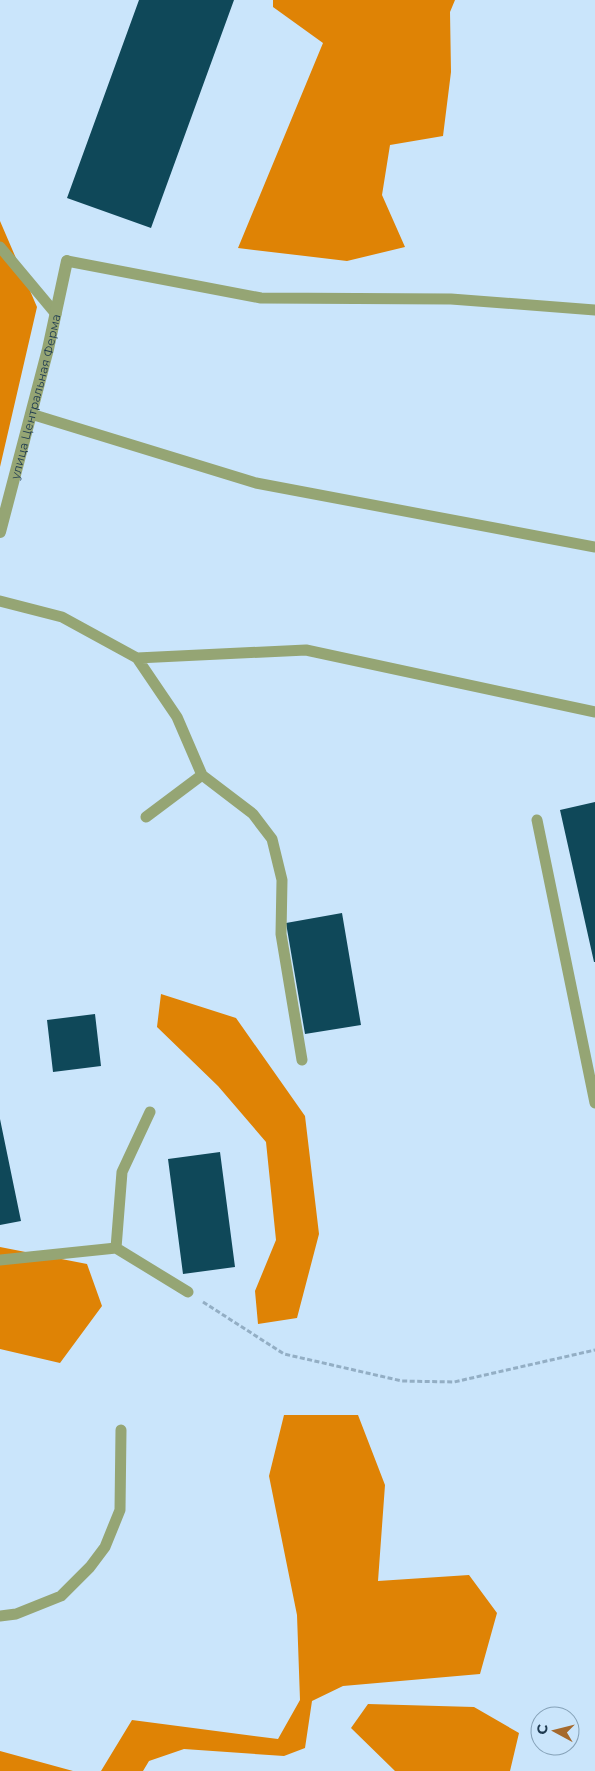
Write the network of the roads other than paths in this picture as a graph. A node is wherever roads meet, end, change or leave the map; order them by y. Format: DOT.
graph roads {
  1 [pos="0,247"];
  2 [pos="67,261"];
  3 [pos="595,310"];
  4 [pos="56,314"];
  5 [pos="31,414"];
  6 [pos="0,532"];
  7 [pos="595,547"];
  8 [pos="0,601"];
  9 [pos="137,658"];
  10 [pos="595,712"];
  11 [pos="202,775"];
  12 [pos="146,817"];
  13 [pos="537,820"];
  14 [pos="302,1060"];
  15 [pos="595,1103"];
  16 [pos="150,1112"];
  17 [pos="116,1248"];
  18 [pos="0,1260"];
  19 [pos="188,1292"];
  20 [pos="121,1430"];
  21 [pos="0,1616"];
  1 -- 4 [label="lane"];
  2 -- 3 [label="lane"];
  2 -- 4 [label="street, улица Центральная Ферма"];
  4 -- 5 [label="street, улица Центральная Ферма"];
  5 -- 6 [label="street, улица Центральная Ферма"];
  5 -- 7 [label="lane"];
  8 -- 9 [label="lane"];
  9 -- 10 [label="lane"];
  9 -- 11 [label="lane"];
  11 -- 12 [label="lane"];
  11 -- 14 [label="lane"];
  13 -- 15 [label="lane"];
  16 -- 17 [label="lane"];
  17 -- 18 [label="lane"];
  17 -- 19 [label="lane"];
  20 -- 21 [label="lane"];
}
